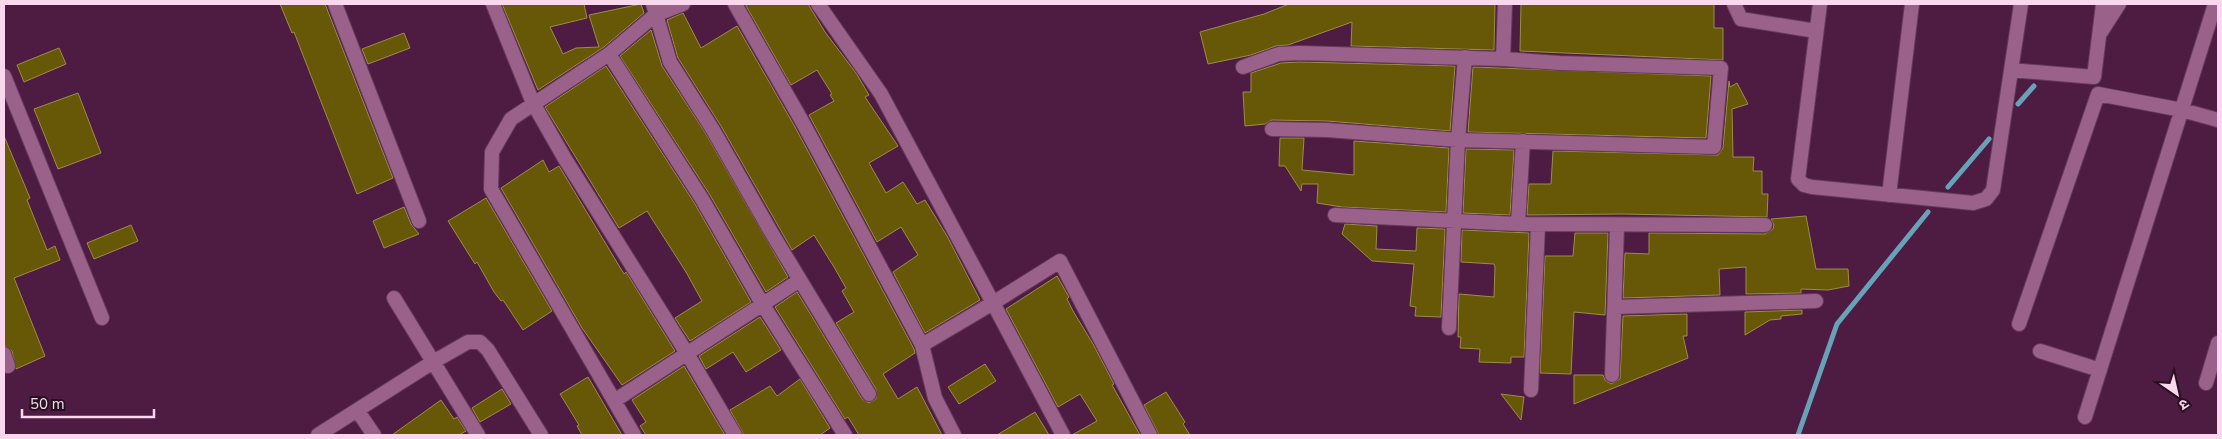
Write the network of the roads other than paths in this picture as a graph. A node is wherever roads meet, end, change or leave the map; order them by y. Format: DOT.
graph roads {
  1 [pos="335,4"];
  2 [pos="492,4"];
  3 [pos="683,4"];
  4 [pos="735,4"];
  5 [pos="818,4"];
  6 [pos="1505,4"];
  7 [pos="1734,4"];
  8 [pos="1820,4"];
  9 [pos="1912,4"];
  10 [pos="2021,4"];
  11 [pos="2103,4"];
  12 [pos="2119,4"];
  13 [pos="2215,4"];
  14 [pos="654,10"];
  15 [pos="1816,32"];
  16 [pos="2099,35"];
  17 [pos="609,54"];
  18 [pos="1465,57"];
  19 [pos="1503,58"];
  20 [pos="1243,67"];
  21 [pos="2011,70"];
  22 [pos="4,76"];
  23 [pos="533,103"];
  24 [pos="2182,110"];
  25 [pos="2218,120"];
  26 [pos="1272,129"];
  27 [pos="1458,140"];
  28 [pos="1523,141"];
  29 [pos="1889,195"];
  30 [pos="1335,215"];
  31 [pos="1455,220"];
  32 [pos="419,221"];
  33 [pos="1518,224"];
  34 [pos="1538,225"];
  35 [pos="1617,226"];
  36 [pos="1765,226"];
  37 [pos="800,280"];
  38 [pos="394,298"];
  39 [pos="1816,301"];
  40 [pos="993,303"];
  41 [pos="763,305"];
  42 [pos="1615,307"];
  43 [pos="102,318"];
  44 [pos="2019,324"];
  45 [pos="1449,328"];
  46 [pos="2218,343"];
  47 [pos="922,344"];
  48 [pos="2040,351"];
  49 [pos="688,355"];
  50 [pos="433,362"];
  51 [pos="2100,370"];
  52 [pos="1612,375"];
  53 [pos="2206,382"];
  54 [pos="1531,390"];
  55 [pos="869,394"];
  56 [pos="614,401"];
  57 [pos="357,410"];
  58 [pos="2085,418"];
  59 [pos="318,435"];
  60 [pos="374,435"];
  61 [pos="478,435"];
  62 [pos="541,435"];
  63 [pos="634,435"];
  64 [pos="736,435"];
  65 [pos="845,435"];
  66 [pos="954,435"];
  67 [pos="1063,435"];
  68 [pos="1150,435"];
  1 -- 32 [label="street"];
  2 -- 23 [label="street"];
  3 -- 14 [label="street"];
  4 -- 47 [label="street"];
  5 -- 40 [label="street"];
  6 -- 19 [label="street"];
  7 -- 15 [label="street"];
  8 -- 15 [label="street"];
  9 -- 29 [label="street"];
  10 -- 21 [label="street"];
  11 -- 16 [label="street"];
  12 -- 16 [label="street"];
  13 -- 24 [label="street"];
  14 -- 17 [label="street"];
  14 -- 37 [label="street"];
  15 -- 29 [label="street"];
  16 -- 21 [label="street"];
  17 -- 23 [label="street"];
  17 -- 41 [label="street"];
  18 -- 19 [label="street"];
  18 -- 20 [label="street"];
  18 -- 27 [label="street"];
  19 -- 28 [label="street"];
  21 -- 29 [label="street"];
  22 -- 43 [label="street"];
  23 -- 49 [label="street"];
  23 -- 56 [label="street"];
  24 -- 25 [label="street"];
  24 -- 44 [label="street"];
  24 -- 51 [label="street"];
  26 -- 27 [label="street"];
  27 -- 28 [label="street"];
  27 -- 31 [label="street"];
  28 -- 33 [label="street"];
  30 -- 31 [label="street"];
  31 -- 33 [label="street"];
  31 -- 45 [label="street"];
  33 -- 34 [label="street"];
  34 -- 35 [label="street"];
  34 -- 54 [label="street"];
  35 -- 36 [label="street"];
  35 -- 42 [label="street"];
  37 -- 41 [label="street"];
  37 -- 55 [label="street"];
  38 -- 50 [label="street"];
  39 -- 42 [label="street"];
  40 -- 47 [label="street"];
  40 -- 67 [label="street"];
  40 -- 68 [label="street"];
  41 -- 49 [label="street"];
  41 -- 65 [label="street"];
  42 -- 52 [label="street"];
  46 -- 53 [label="street"];
  47 -- 66 [label="street"];
  48 -- 51 [label="street"];
  49 -- 56 [label="street"];
  49 -- 64 [label="street"];
  50 -- 57 [label="street"];
  50 -- 61 [label="street"];
  50 -- 62 [label="street"];
  51 -- 58 [label="street"];
  56 -- 63 [label="street"];
  57 -- 59 [label="street"];
  57 -- 60 [label="street"];
}
